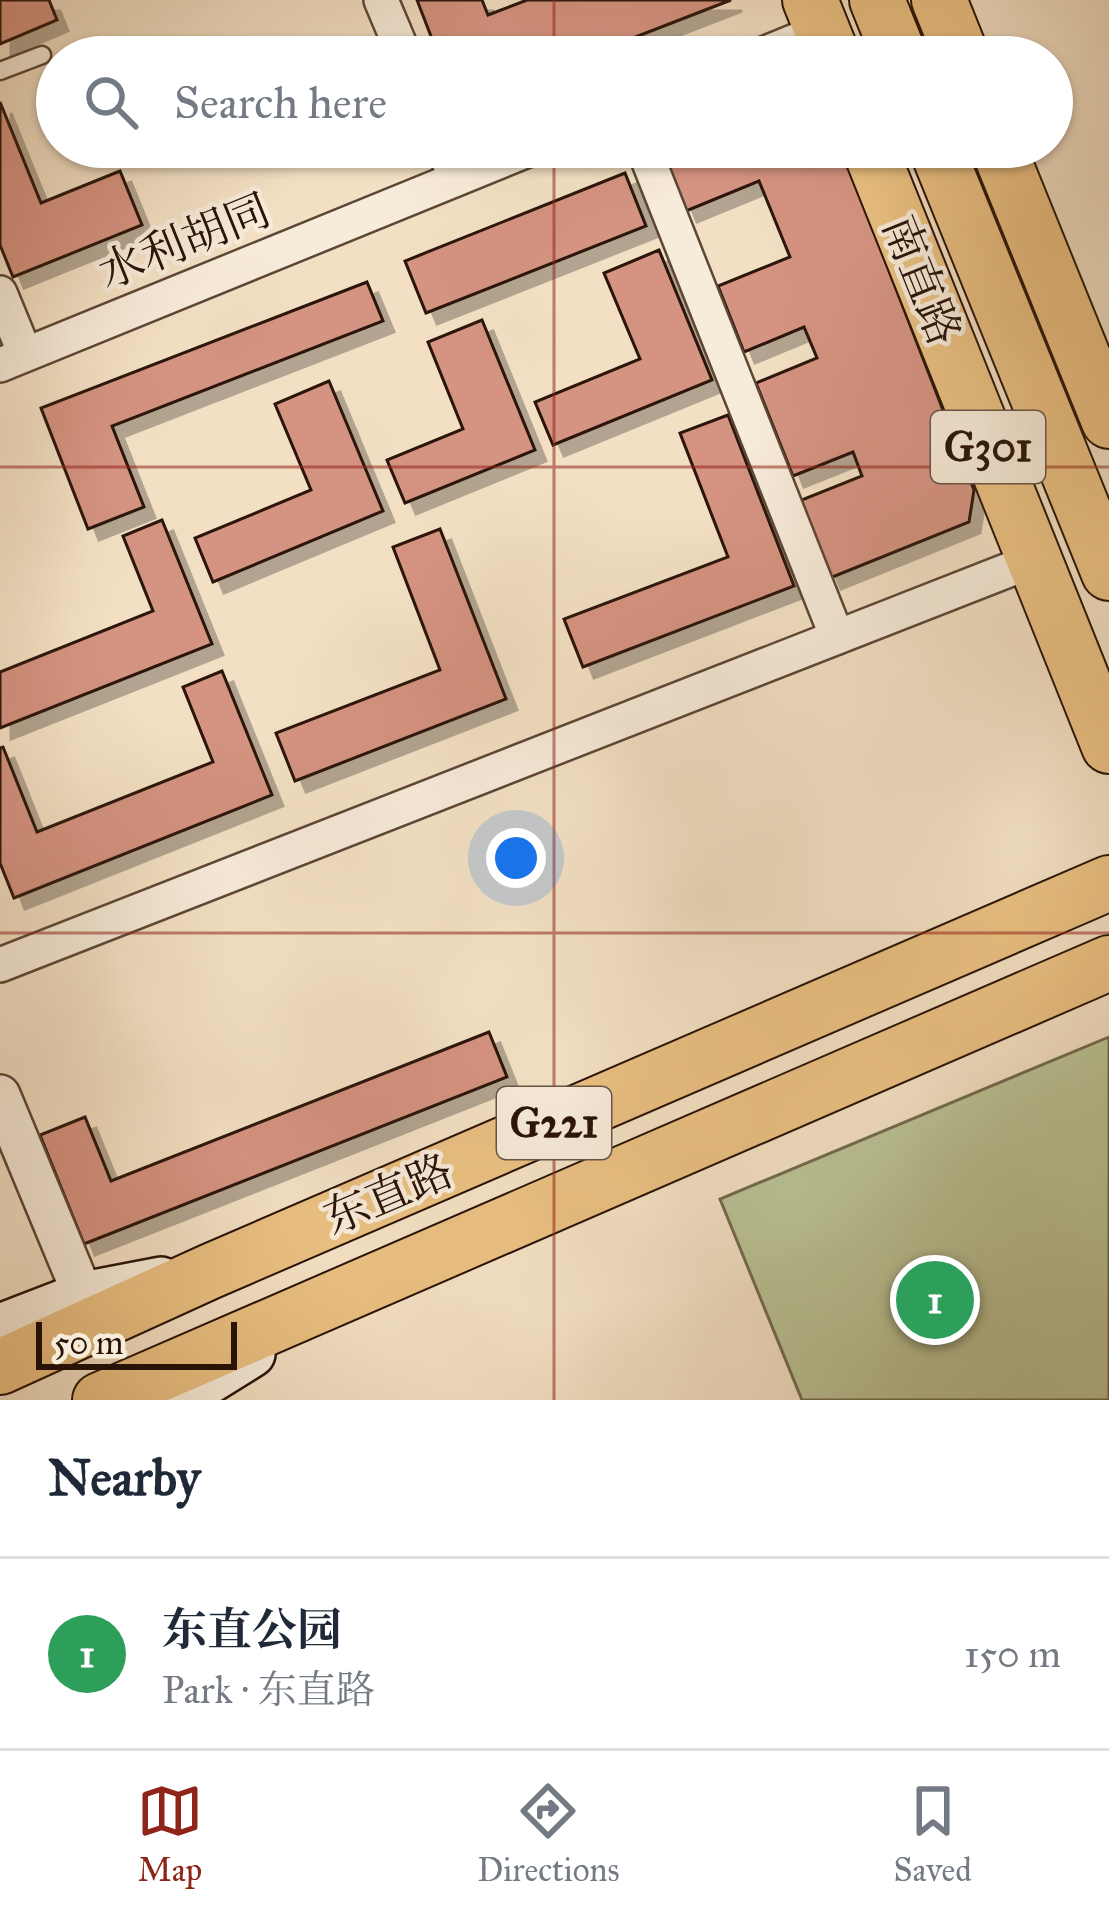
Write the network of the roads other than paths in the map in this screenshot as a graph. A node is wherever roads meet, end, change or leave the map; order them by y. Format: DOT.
graph roads {
  1 [pos="382,0"];
  2 [pos="877,0"];
  3 [pos="913,0"];
  4 [pos="939,0"];
  5 [pos="397,36"];
  6 [pos="892,36"];
  7 [pos="928,36"];
  8 [pos="954,36"];
  9 [pos="36,57"];
  10 [pos="0,71"];
  11 [pos="452,168"];
  12 [pos="483,168"];
  13 [pos="651,168"];
  14 [pos="876,168"];
  15 [pos="945,168"];
  16 [pos="980,168"];
  17 [pos="1007,168"];
  18 [pos="456,179"];
  19 [pos="0,293"];
  20 [pos="13,359"];
  21 [pos="1109,421"];
  22 [pos="1109,488"];
  23 [pos="1034,560"];
  24 [pos="1109,574"];
  25 [pos="837,637"];
  26 [pos="1109,746"];
  27 [pos="1109,884"];
  28 [pos="1109,963"];
  29 [pos="0,965"];
  30 [pos="0,1095"];
  31 [pos="211,1271"];
  32 [pos="83,1295"];
  33 [pos="342,1297"];
  34 [pos="0,1328"];
  35 [pos="0,1367"];
  36 [pos="100,1400"];
  37 [pos="178,1400"];
  1 -- 5 [label="street"];
  2 -- 6 [label="highway"];
  3 -- 7 [label="highway"];
  4 -- 8 [label="highway"];
  9 -- 10 [label="lane"];
  11 -- 18 [label="street"];
  12 -- 18 [label="street, 水利胡同"];
  13 -- 25 [label="street"];
  14 -- 23 [label="highway, 南直路 / G301"];
  15 -- 24 [label="highway"];
  16 -- 22 [label="highway"];
  17 -- 21 [label="highway, G301"];
  18 -- 20 [label="street, 水利胡同"];
  19 -- 20 [label="street"];
  23 -- 25 [label="street"];
  23 -- 26 [label="highway, 南直路 / G301"];
  25 -- 29 [label="street"];
  27 -- 31 [label="highway, 东直路 / G221"];
  28 -- 33 [label="highway, 东直路 / G221"];
  30 -- 32 [label="street"];
  31 -- 32 [label="main road"];
  31 -- 35 [label="highway, 东直路 / G221"];
  32 -- 34 [label="main road"];
  33 -- 36 [label="highway, 东直路 / G221"];
  33 -- 37 [label="main road"];
}
